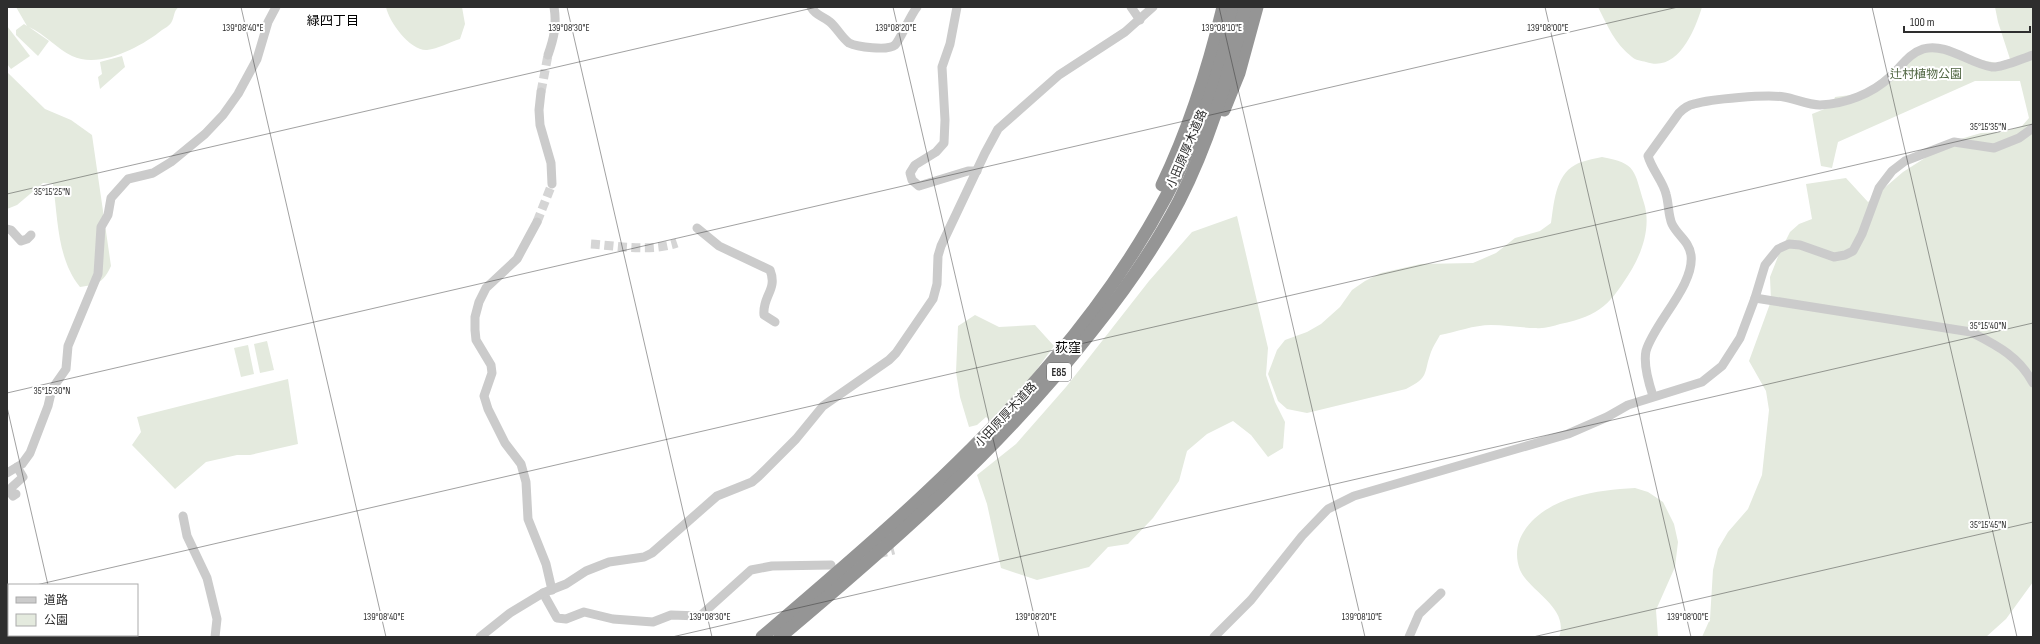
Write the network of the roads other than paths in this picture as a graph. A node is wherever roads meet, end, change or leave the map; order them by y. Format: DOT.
graph roads {
  1 [pos="276,7"];
  2 [pos="554,7"];
  3 [pos="811,7"];
  4 [pos="917,7"];
  5 [pos="957,7"];
  6 [pos="1131,7"];
  7 [pos="1153,7"];
  8 [pos="1223,7"];
  9 [pos="1234,7"];
  10 [pos="1245,7"];
  11 [pos="1257,7"];
  12 [pos="1140,20"];
  13 [pos="1230,50"];
  14 [pos="548,55"];
  15 [pos="2033,55"];
  16 [pos="541,92"];
  17 [pos="2033,128"];
  18 [pos="1198,158"];
  19 [pos="977,171"];
  20 [pos="552,184"];
  21 [pos="537,222"];
  22 [pos="697,228"];
  23 [pos="7,229"];
  24 [pos="31,235"];
  25 [pos="1111,288"];
  26 [pos="1756,298"];
  27 [pos="775,322"];
  28 [pos="2033,383"];
  29 [pos="1653,396"];
  30 [pos="17,467"];
  31 [pos="7,473"];
  32 [pos="16,494"];
  33 [pos="183,516"];
  34 [pos="831,565"];
  35 [pos="548,591"];
  36 [pos="1441,593"];
  37 [pos="788,622"];
  38 [pos="215,637"];
  39 [pos="480,637"];
  40 [pos="762,637"];
  41 [pos="780,637"];
  42 [pos="1214,637"];
  43 [pos="1409,637"];
  1 -- 30 [label="street"];
  2 -- 14 [label="street"];
  3 -- 4 [label="street"];
  5 -- 19 [label="street"];
  6 -- 12 [label="street"];
  7 -- 12 [label="street"];
  8 -- 25 [label="highway"];
  9 -- 13 [label="highway, 小田原厚木道路 / E85"];
  10 -- 13 [label="highway, 小田原厚木道路 / E85"];
  11 -- 18 [label="highway"];
  12 -- 19 [label="street"];
  13 -- 18 [label="highway, 小田原厚木道路 / E85"];
  13 -- 25 [label="highway, 小田原厚木道路 / E85"];
  15 -- 29 [label="street"];
  16 -- 20 [label="street"];
  17 -- 26 [label="street"];
  18 -- 37 [label="highway, 小田原厚木道路 / E85"];
  19 -- 35 [label="street"];
  21 -- 35 [label="street"];
  22 -- 27 [label="street"];
  23 -- 24 [label="street"];
  25 -- 37 [label="highway, 小田原厚木道路 / E85"];
  26 -- 28 [label="street"];
  26 -- 29 [label="street"];
  29 -- 42 [label="street"];
  30 -- 31 [label="street"];
  30 -- 32 [label="street"];
  33 -- 38 [label="street"];
  34 -- 35 [label="street"];
  35 -- 39 [label="street"];
  36 -- 43 [label="street"];
  37 -- 40 [label="highway, 小田原厚木道路 / E85"];
  37 -- 41 [label="highway, 小田原厚木道路 / E85"];
}
